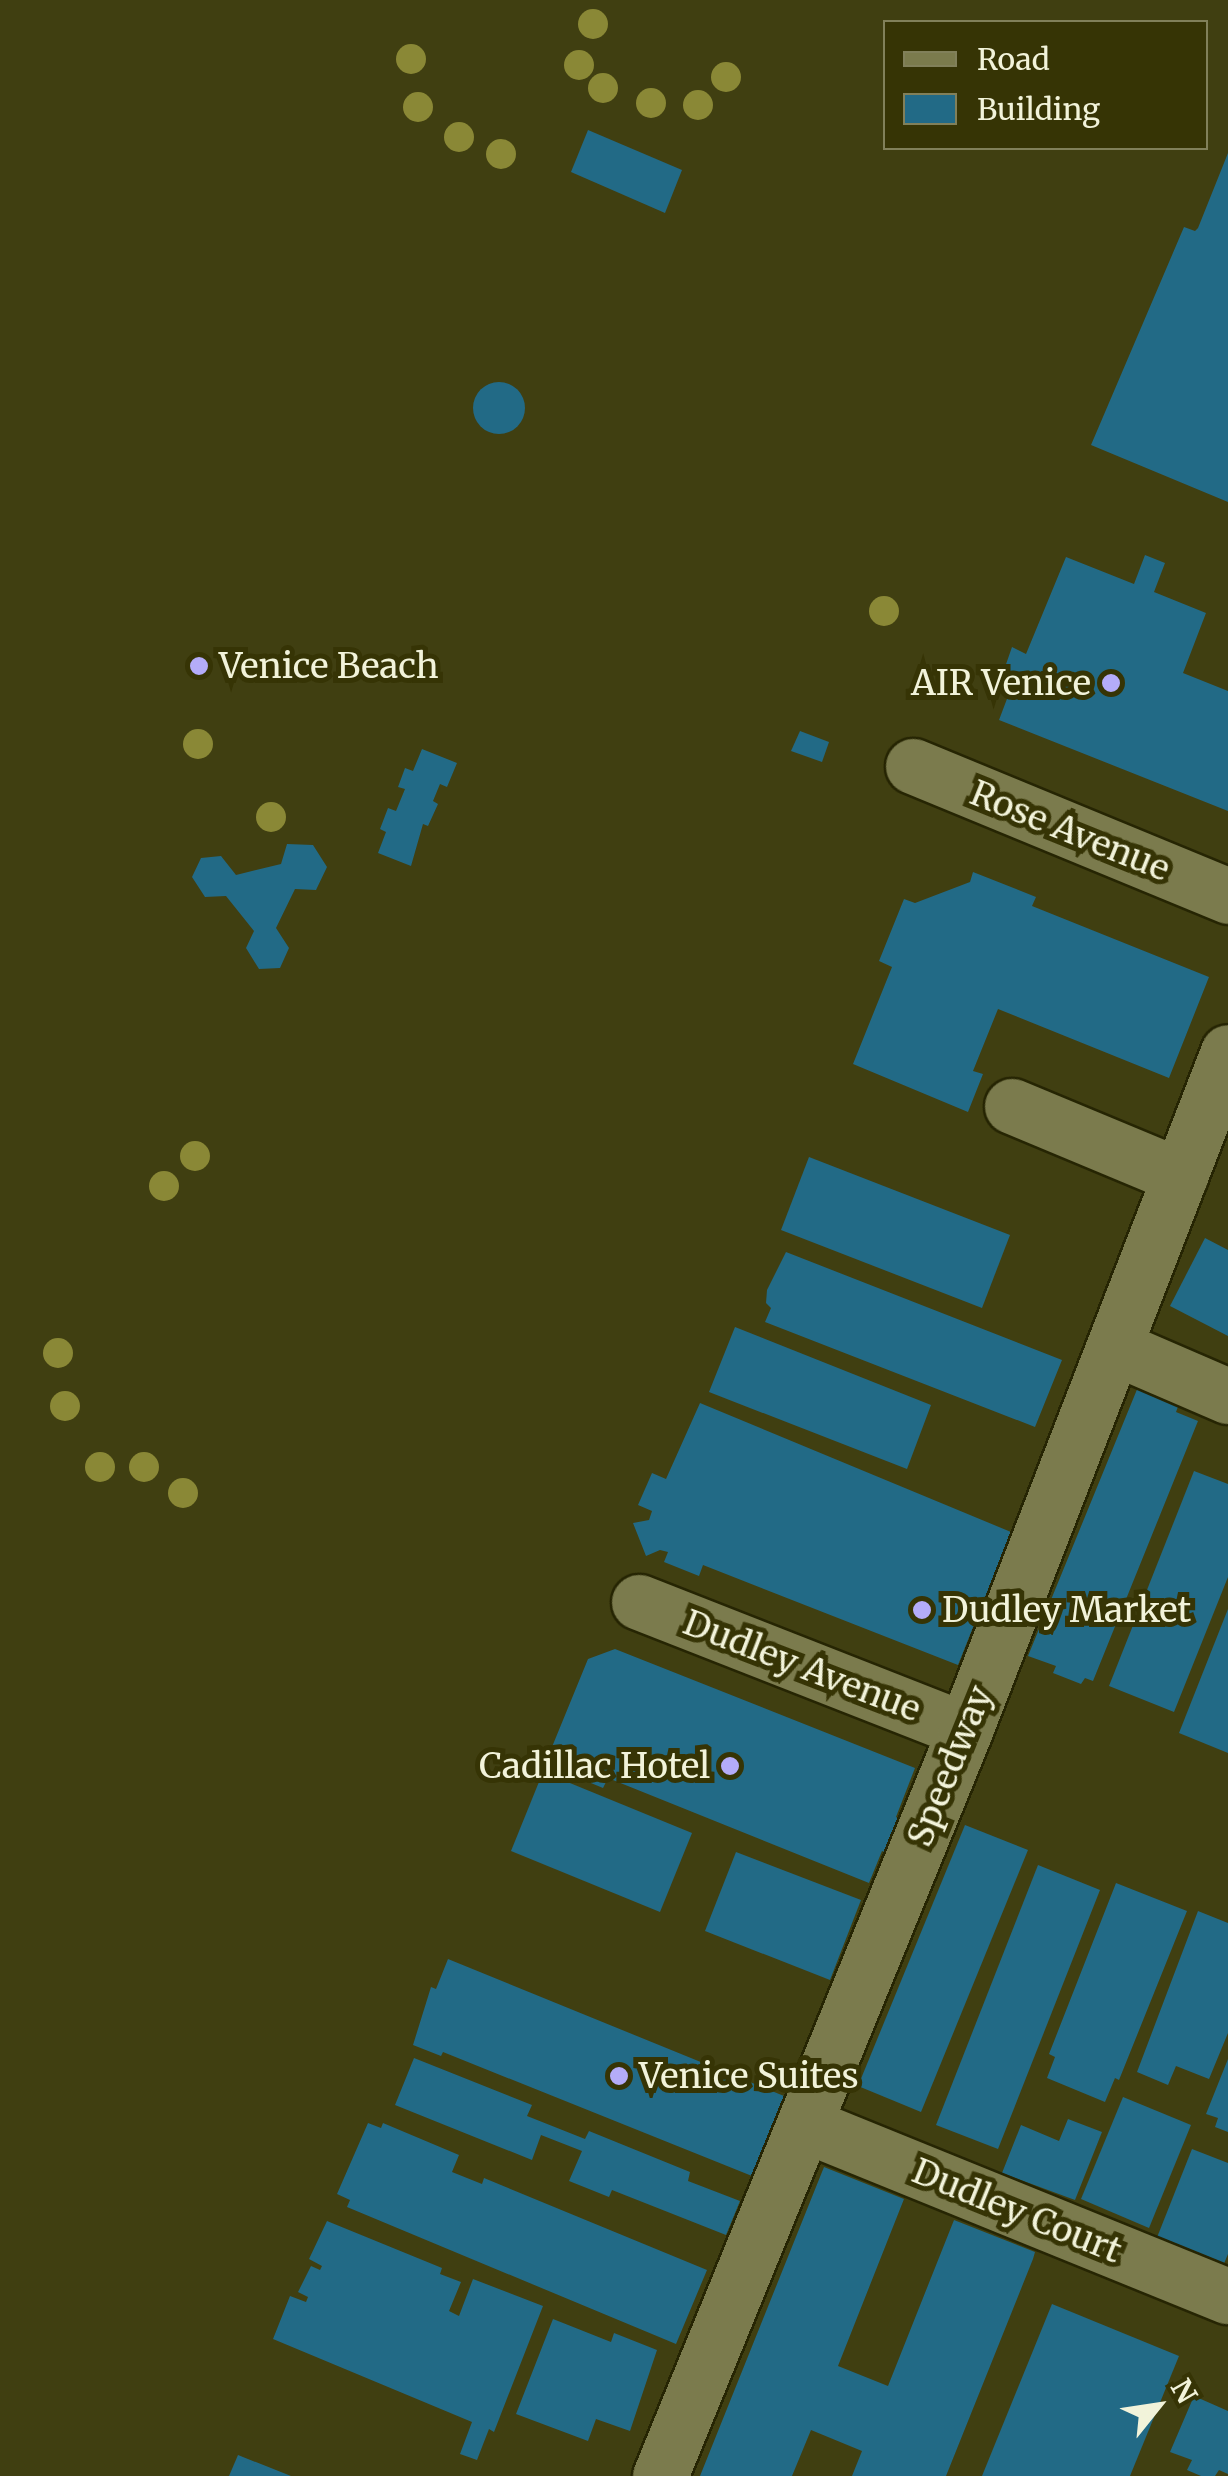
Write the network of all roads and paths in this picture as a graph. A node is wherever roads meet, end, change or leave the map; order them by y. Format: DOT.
graph roads {
  1 [pos="912,766"];
  2 [pos="1228,896"];
  3 [pos="1228,1052"];
  4 [pos="1012,1106"];
  5 [pos="1180,1176"];
  6 [pos="1114,1347"];
  7 [pos="1228,1396"];
  8 [pos="639,1602"];
  9 [pos="965,1730"];
  10 [pos="806,2126"];
  11 [pos="1228,2296"];
  12 [pos="660,2476"];
  1 -- 2 [label="street, Rose Avenue"];
  3 -- 5 [label="street, Speedway"];
  4 -- 5 [label="street"];
  5 -- 6 [label="street, Speedway"];
  6 -- 7 [label="street"];
  6 -- 9 [label="street, Speedway"];
  8 -- 9 [label="street, Dudley Avenue"];
  9 -- 10 [label="street, Speedway"];
  10 -- 11 [label="street, Dudley Court"];
  10 -- 12 [label="street, Speedway"];
}
